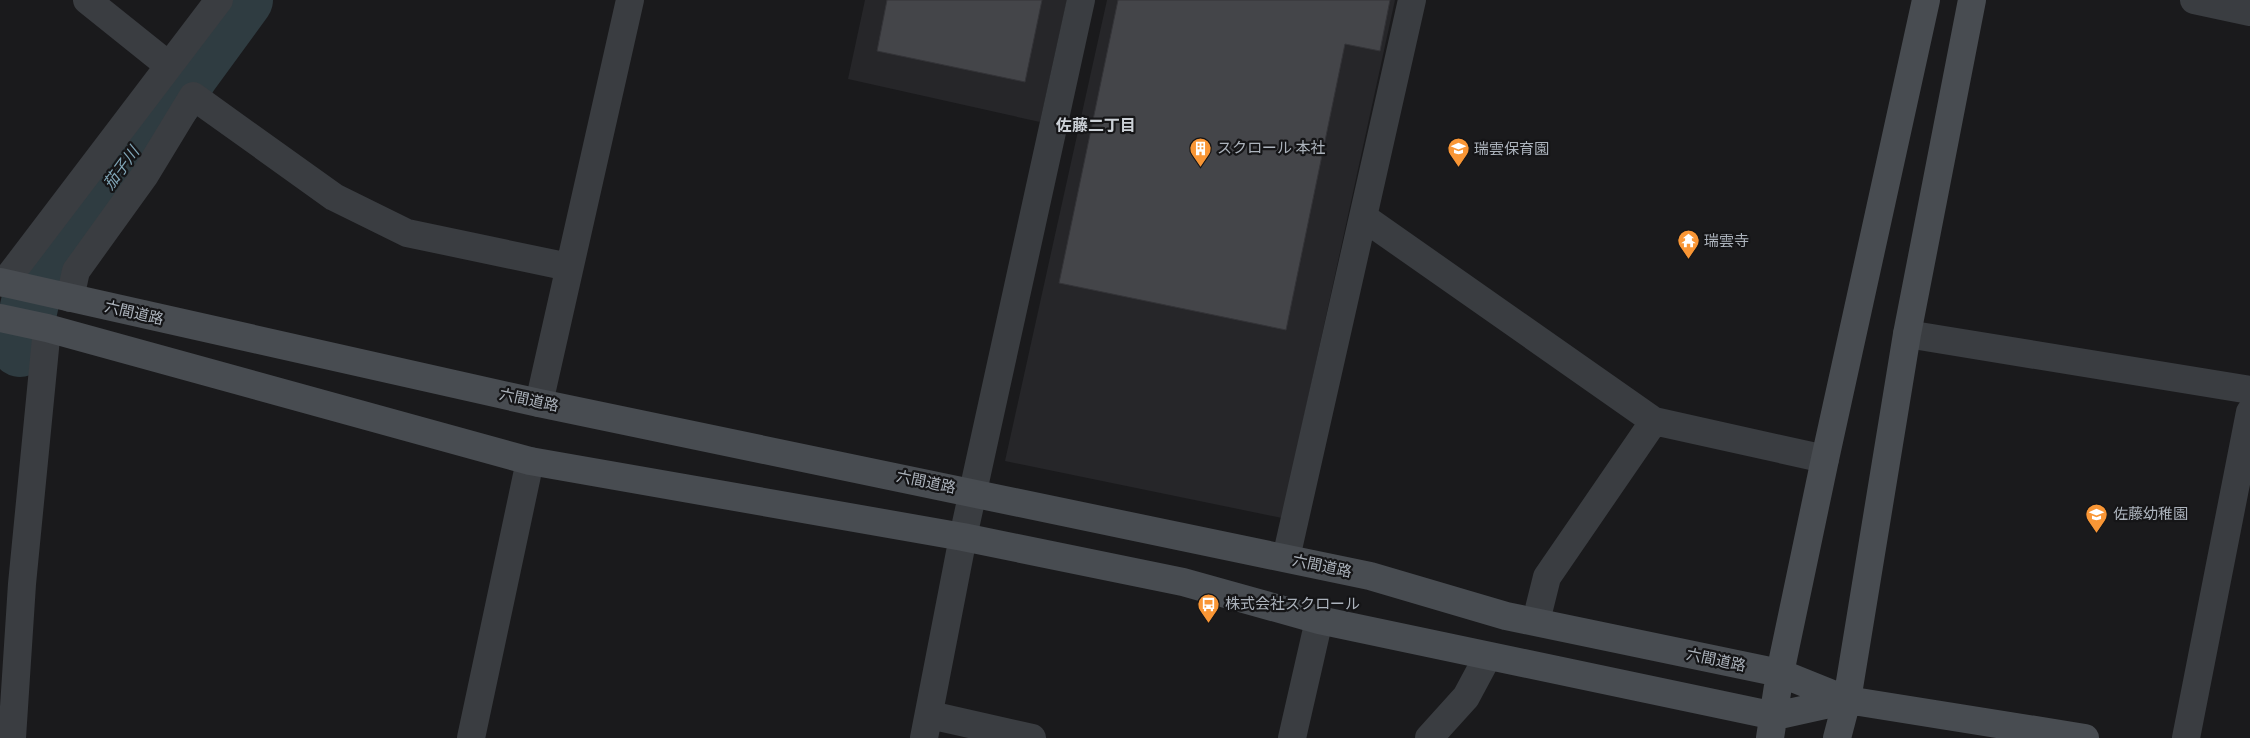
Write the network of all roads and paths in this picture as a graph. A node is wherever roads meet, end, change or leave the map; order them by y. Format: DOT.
graph roads {
  1 [pos="87,0"];
  2 [pos="218,0"];
  3 [pos="630,0"];
  4 [pos="1081,0"];
  5 [pos="1412,0"];
  6 [pos="1926,0"];
  7 [pos="1972,0"];
  8 [pos="2194,0"];
  9 [pos="2250,12"];
  10 [pos="168,64"];
  11 [pos="1363,217"];
  12 [pos="569,268"];
  13 [pos="2,282"];
  14 [pos="68,298"];
  15 [pos="0,318"];
  16 [pos="47,328"];
  17 [pos="1907,334"];
  18 [pos="2250,390"];
  19 [pos="538,402"];
  20 [pos="2250,412"];
  21 [pos="1654,421"];
  22 [pos="1825,459"];
  23 [pos="530,461"];
  24 [pos="974,492"];
  25 [pos="963,537"];
  26 [pos="1286,558"];
  27 [pos="1319,620"];
  28 [pos="1536,621"];
  29 [pos="1488,656"];
  30 [pos="1780,673"];
  31 [pos="1847,700"];
  32 [pos="927,726"];
  33 [pos="1772,727"];
  34 [pos="12,738"];
  35 [pos="471,738"];
  36 [pos="1032,738"];
  37 [pos="1292,738"];
  38 [pos="1428,738"];
  39 [pos="1837,738"];
  40 [pos="2085,738"];
  41 [pos="2186,738"];
  1 -- 10 [label="street"];
  2 -- 10 [label="street"];
  3 -- 12 [label="street"];
  4 -- 24 [label="street"];
  5 -- 11 [label="street"];
  6 -- 22 [label="street"];
  7 -- 17 [label="street"];
  8 -- 9 [label="street"];
  10 -- 13 [label="street"];
  11 -- 21 [label="street"];
  11 -- 26 [label="street"];
  12 -- 14 [label="street"];
  12 -- 19 [label="street"];
  13 -- 14 [label="street, 六間道路"];
  14 -- 19 [label="street, 六間道路"];
  15 -- 16 [label="street, 六間道路"];
  16 -- 23 [label="street, 六間道路"];
  16 -- 34 [label="street"];
  17 -- 18 [label="street"];
  17 -- 31 [label="street"];
  19 -- 24 [label="street, 六間道路"];
  20 -- 41 [label="street"];
  21 -- 22 [label="street"];
  21 -- 28 [label="street"];
  22 -- 30 [label="street"];
  23 -- 25 [label="street, 六間道路"];
  23 -- 35 [label="street"];
  24 -- 25 [label="street"];
  24 -- 26 [label="street, 六間道路"];
  25 -- 27 [label="street, 六間道路"];
  25 -- 32 [label="street"];
  26 -- 28 [label="street, 六間道路"];
  27 -- 29 [label="street, 六間道路"];
  27 -- 37 [label="street"];
  28 -- 30 [label="street, 六間道路"];
  29 -- 33 [label="street, 六間道路"];
  29 -- 38 [label="street"];
  30 -- 31 [label="street, 六間道路"];
  30 -- 33 [label="street"];
  31 -- 33 [label="street, 六間道路"];
  31 -- 39 [label="street"];
  31 -- 40 [label="street, 六間道路"];
  32 -- 36 [label="street"];
}
